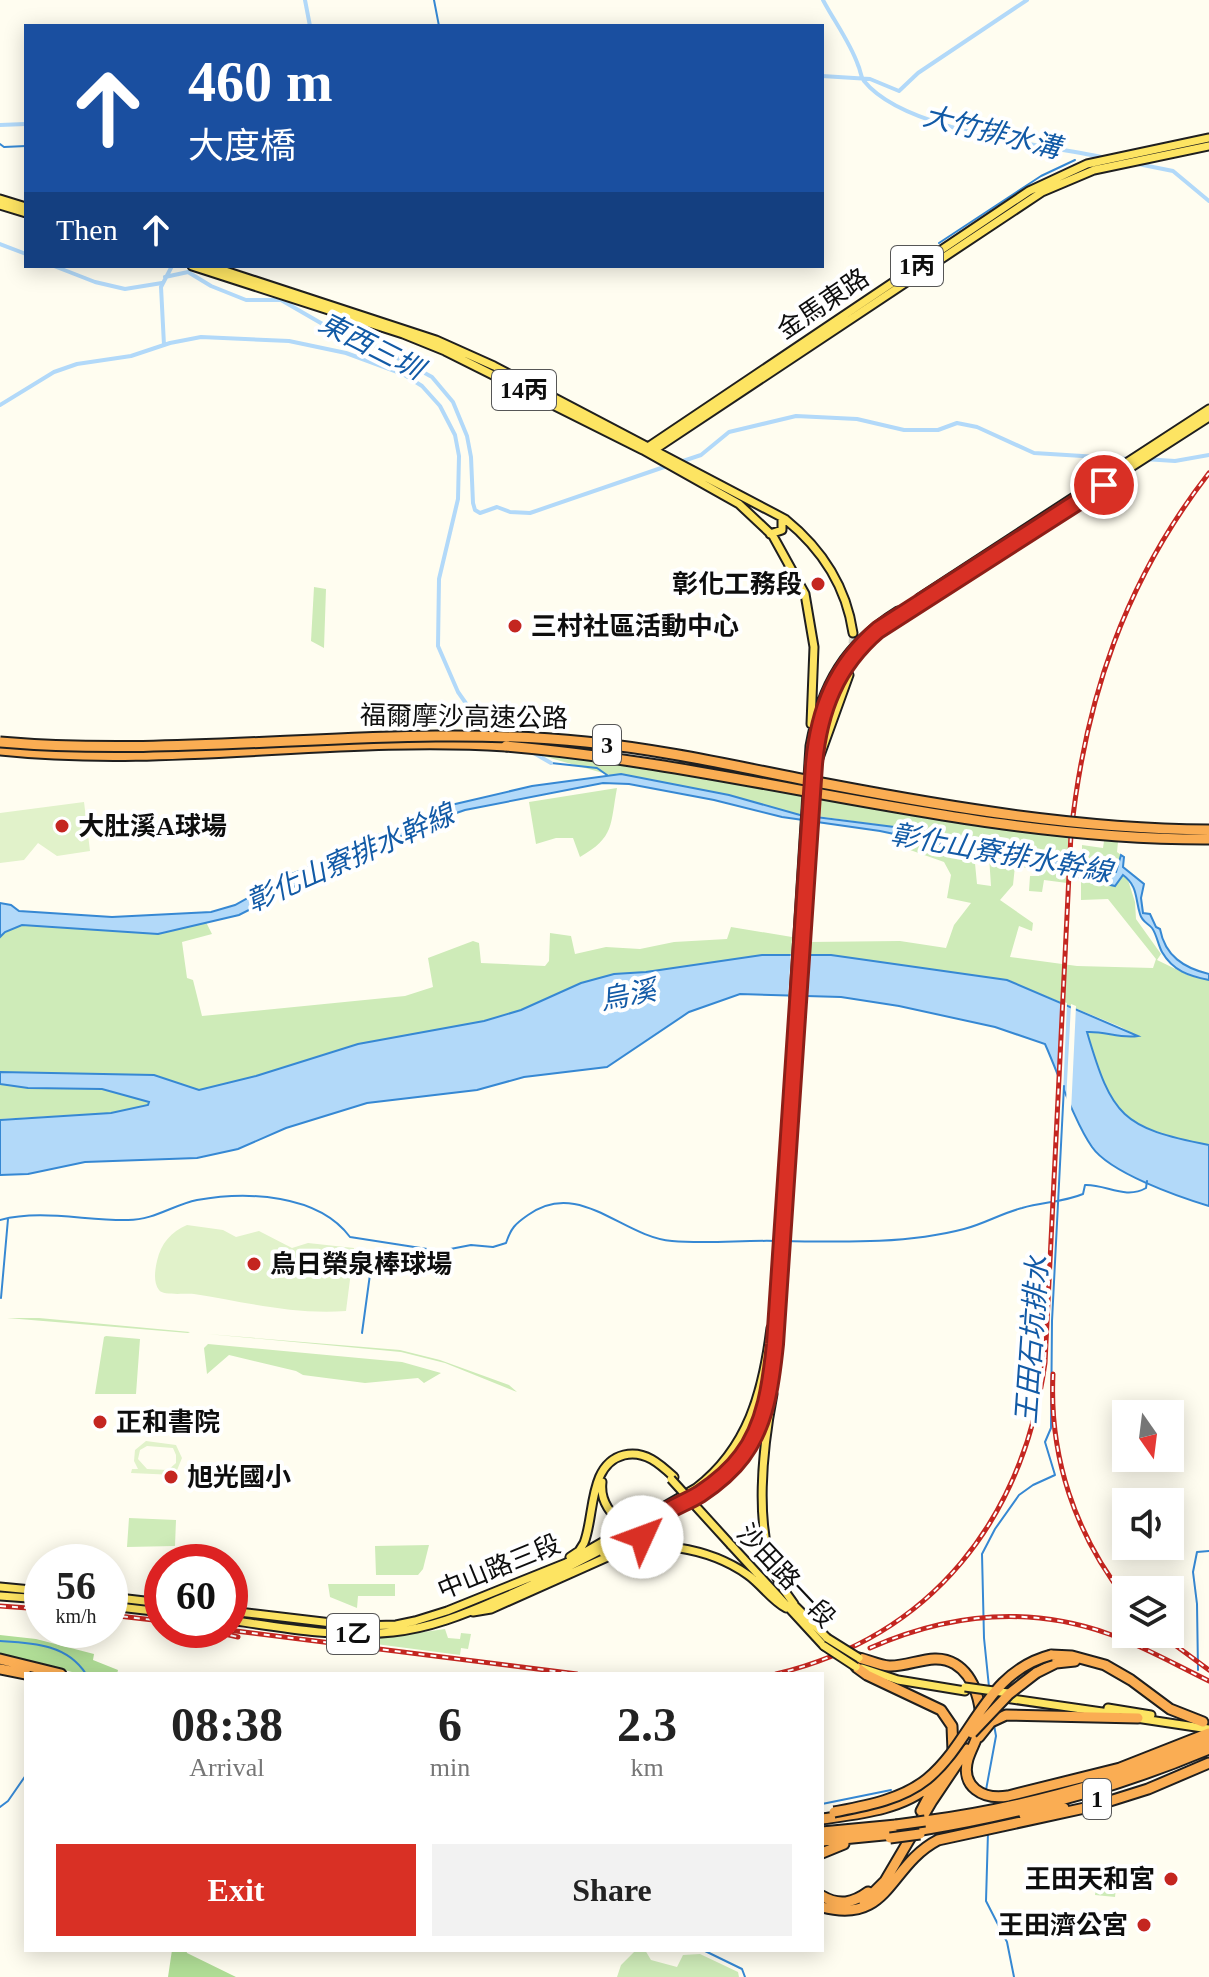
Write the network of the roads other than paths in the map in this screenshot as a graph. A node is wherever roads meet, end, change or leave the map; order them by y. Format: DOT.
graph roads {
  1 [pos="1209,138"];
  2 [pos="1209,146"];
  3 [pos="0,202"];
  4 [pos="24,209"];
  5 [pos="198,268"];
  6 [pos="216,268"];
  7 [pos="406,332"];
  8 [pos="1209,409"];
  9 [pos="1209,417"];
  10 [pos="1176,436"];
  11 [pos="649,450"];
  12 [pos="675,464"];
  13 [pos="1078,498"];
  14 [pos="768,510"];
  15 [pos="753,517"];
  16 [pos="782,518"];
  17 [pos="770,534"];
  18 [pos="853,633"];
  19 [pos="849,675"];
  20 [pos="0,742"];
  21 [pos="810,746"];
  22 [pos="0,750"];
  23 [pos="811,777"];
  24 [pos="1209,830"];
  25 [pos="1209,839"];
  26 [pos="772,1345"];
  27 [pos="673,1478"];
  28 [pos="668,1505"];
  29 [pos="655,1519"];
  30 [pos="644,1544"];
  31 [pos="586,1560"];
  32 [pos="552,1569"];
  33 [pos="0,1587"];
  34 [pos="24,1589"];
  35 [pos="0,1596"];
  36 [pos="24,1598"];
  37 [pos="790,1606"];
  38 [pos="473,1612"];
  39 [pos="248,1613"];
  40 [pos="248,1623"];
  41 [pos="0,1659"];
  42 [pos="1090,1660"];
  43 [pos="857,1662"];
  44 [pos="0,1669"];
  45 [pos="53,1672"];
  46 [pos="24,1674"];
  47 [pos="1007,1696"];
  48 [pos="1138,1718"];
  49 [pos="1208,1727"];
  50 [pos="979,1728"];
  51 [pos="1209,1742"];
  52 [pos="967,1747"];
  53 [pos="1209,1749"];
  54 [pos="1209,1760"];
  55 [pos="1120,1768"];
  56 [pos="937,1778"];
  57 [pos="824,1815"];
  58 [pos="824,1816"];
  59 [pos="987,1819"];
  60 [pos="922,1824"];
  61 [pos="824,1832"];
  62 [pos="893,1832"];
  63 [pos="824,1841"];
  64 [pos="824,1852"];
  65 [pos="824,1897"];
  66 [pos="824,1907"];
  1 -- 11 [label="main road, 金馬東路 / 1丙"];
  2 -- 11 [label="main road, 金馬東路 / 1丙"];
  3 -- 4 [label="main road"];
  5 -- 7 [label="main road, 14丙"];
  6 -- 7 [label="main road, 14丙"];
  7 -- 11 [label="main road, 14丙"];
  8 -- 10 [label="main road"];
  9 -- 10 [label="main road"];
  10 -- 13 [label="main road"];
  11 -- 12 [label="main road"];
  12 -- 14 [label="main road"];
  12 -- 15 [label="main road"];
  13 -- 21 [label="main road"];
  13 -- 23 [label="main road"];
  14 -- 15 [label="main road"];
  14 -- 16 [label="main road"];
  15 -- 17 [label="main road"];
  16 -- 17 [label="main road"];
  16 -- 18 [label="main road"];
  17 -- 21 [label="main road"];
  19 -- 23 [label="main road"];
  20 -- 24 [label="highway, 福爾摩沙高速公路 / 3, bridge"];
  21 -- 23 [label="main road"];
  22 -- 25 [label="highway, 福爾摩沙高速公路 / 3, bridge"];
  23 -- 26 [label="main road"];
  26 -- 28 [label="main road, 中山路三段"];
  26 -- 29 [label="main road, 中山路三段 / 1乙"];
  26 -- 37 [label="main road, 沙田路一段"];
  27 -- 28 [label="main road, 沙田路一段"];
  27 -- 32 [label="main road, 沙田路一段"];
  27 -- 37 [label="main road, 沙田路一段, bridge"];
  28 -- 32 [label="main road, 中山路三段 / 1乙"];
  29 -- 30 [label="main road"];
  29 -- 31 [label="main road, 中山路三段 / 1乙"];
  30 -- 31 [label="main road"];
  30 -- 37 [label="main road"];
  30 -- 38 [label="main road, 中山路三段"];
  31 -- 38 [label="main road, 中山路三段 / 1乙"];
  32 -- 39 [label="main road, 中山路三段 / 1乙"];
  33 -- 34 [label="main road"];
  35 -- 36 [label="main road"];
  37 -- 43 [label="main road, 沙田路一段, bridge"];
  38 -- 40 [label="main road, 中山路三段 / 1乙"];
  41 -- 45 [label="highway"];
  42 -- 49 [label="highway"];
  42 -- 52 [label="highway, bridge"];
  42 -- 57 [label="highway, bridge"];
  43 -- 47 [label="main road, 沙田路一段, bridge"];
  43 -- 50 [label="highway"];
  43 -- 56 [label="highway"];
  44 -- 46 [label="highway"];
  47 -- 48 [label="main road, 沙田路一段"];
  47 -- 49 [label="main road, 沙田路一段"];
  48 -- 49 [label="main road, 沙田路一段"];
  48 -- 52 [label="highway"];
  49 -- 55 [label="highway"];
  50 -- 52 [label="highway"];
  50 -- 66 [label="highway"];
  51 -- 59 [label="highway, 1"];
  52 -- 55 [label="highway"];
  52 -- 60 [label="highway"];
  53 -- 59 [label="highway, 1"];
  54 -- 59 [label="highway, 1"];
  54 -- 59 [label="highway"];
  55 -- 59 [label="highway"];
  56 -- 58 [label="highway"];
  56 -- 60 [label="highway"];
  59 -- 60 [label="highway, 1"];
  59 -- 66 [label="highway"];
  60 -- 62 [label="highway, 1, bridge"];
  60 -- 62 [label="highway, bridge"];
  60 -- 65 [label="highway"];
  61 -- 62 [label="highway, 1"];
  62 -- 63 [label="highway, 1"];
  62 -- 64 [label="highway"];
}
